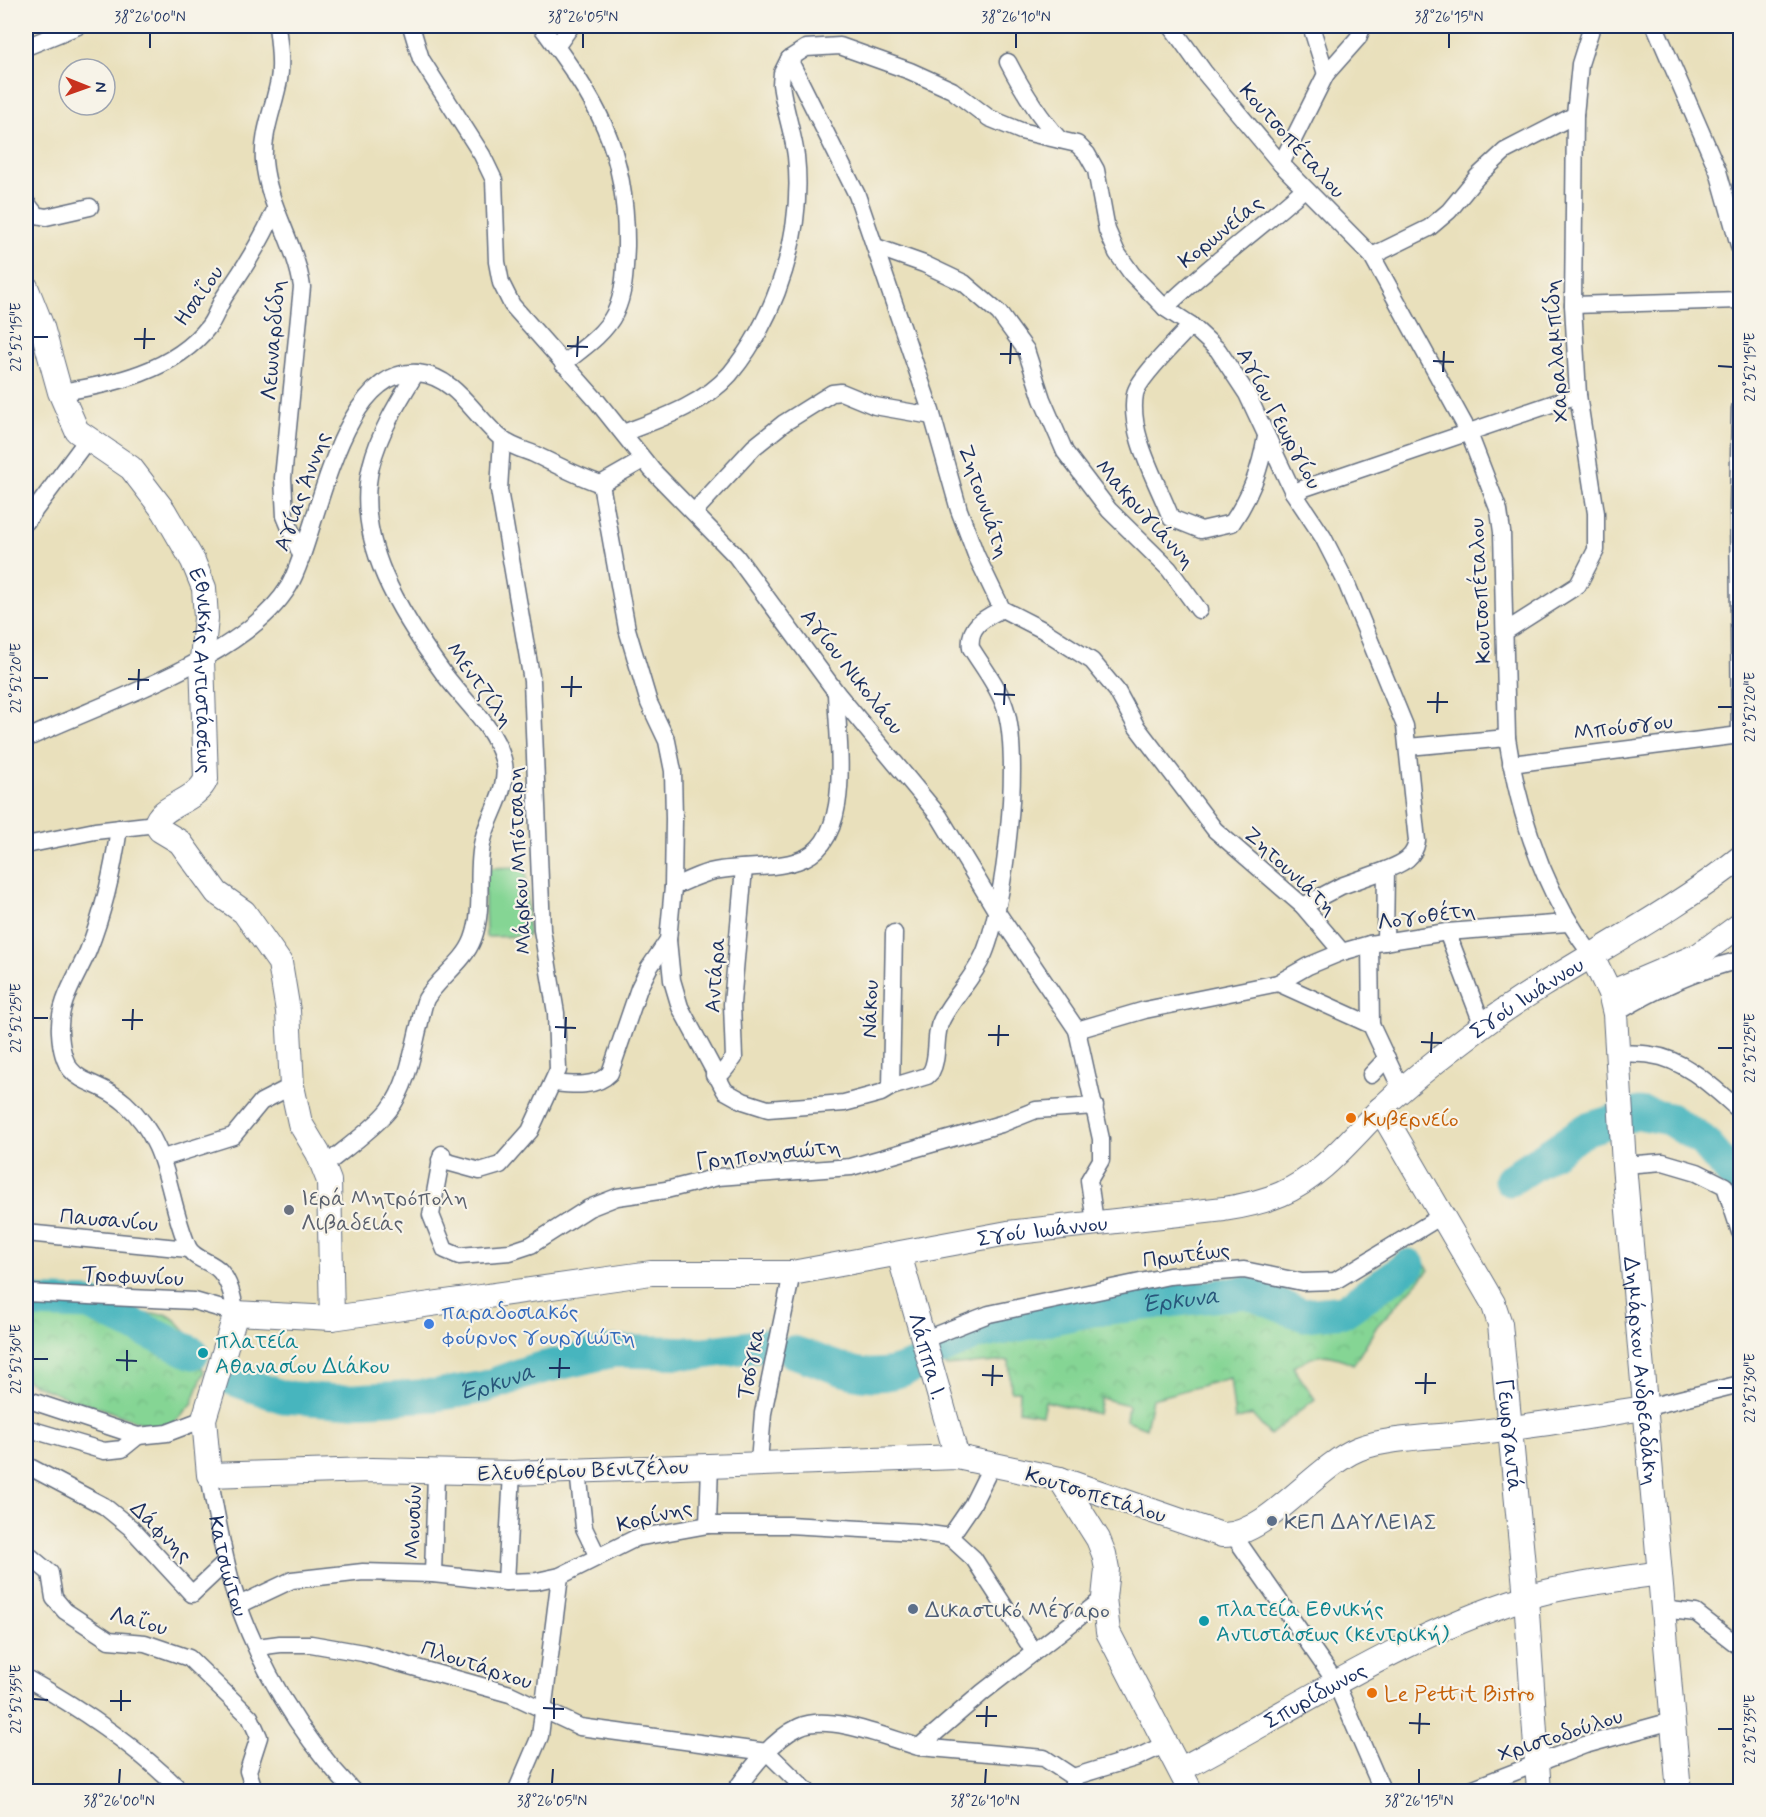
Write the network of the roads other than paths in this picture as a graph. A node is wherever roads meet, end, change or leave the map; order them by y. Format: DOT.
graph roads {
  1 [pos="78,26"];
  2 [pos="278,26"];
  3 [pos="411,26"];
  4 [pos="541,26"];
  5 [pos="571,26"];
  6 [pos="1171,26"];
  7 [pos="1311,26"];
  8 [pos="1363,26"];
  9 [pos="1592,26"];
  10 [pos="1655,26"];
  11 [pos="26,47"];
  12 [pos="556,47"];
  13 [pos="789,59"];
  14 [pos="1008,62"];
  15 [pos="1326,74"];
  16 [pos="1575,115"];
  17 [pos="1060,140"];
  18 [pos="1281,164"];
  19 [pos="1304,189"];
  20 [pos="26,202"];
  21 [pos="90,207"];
  22 [pos="275,210"];
  23 [pos="876,247"];
  24 [pos="1740,249"];
  25 [pos="1372,256"];
  26 [pos="26,287"];
  27 [pos="1740,300"];
  28 [pos="1573,305"];
  29 [pos="1165,308"];
  30 [pos="1191,325"];
  31 [pos="563,364"];
  32 [pos="416,373"];
  33 [pos="60,392"];
  34 [pos="1578,395"];
  35 [pos="1740,408"];
  36 [pos="932,416"];
  37 [pos="1468,431"];
  38 [pos="623,433"];
  39 [pos="1266,437"];
  40 [pos="502,439"];
  41 [pos="87,440"];
  42 [pos="643,460"];
  43 [pos="601,484"];
  44 [pos="1293,492"];
  45 [pos="1739,506"];
  46 [pos="694,512"];
  47 [pos="26,522"];
  48 [pos="301,555"];
  49 [pos="1002,609"];
  50 [pos="1199,609"];
  51 [pos="1506,631"];
  52 [pos="202,659"];
  53 [pos="836,692"];
  54 [pos="1740,737"];
  55 [pos="1507,738"];
  56 [pos="26,739"];
  57 [pos="1408,747"];
  58 [pos="1511,764"];
  59 [pos="156,824"];
  60 [pos="119,828"];
  61 [pos="26,844"];
  62 [pos="1740,858"];
  63 [pos="744,868"];
  64 [pos="1386,870"];
  65 [pos="673,887"];
  66 [pos="1303,906"];
  67 [pos="997,912"];
  68 [pos="1567,923"];
  69 [pos="1446,932"];
  70 [pos="894,933"];
  71 [pos="1738,937"];
  72 [pos="668,940"];
  73 [pos="1377,943"];
  74 [pos="1342,952"];
  75 [pos="1591,954"];
  76 [pos="1740,960"];
  77 [pos="1278,983"];
  78 [pos="1613,1004"];
  79 [pos="1371,1025"];
  80 [pos="1483,1026"];
  81 [pos="1077,1030"];
  82 [pos="1618,1053"];
  83 [pos="1387,1058"];
  84 [pos="714,1075"];
  85 [pos="1371,1075"];
  86 [pos="554,1083"];
  87 [pos="292,1086"];
  88 [pos="891,1087"];
  89 [pos="1402,1091"];
  90 [pos="1095,1106"];
  91 [pos="1380,1109"];
  92 [pos="1740,1111"];
  93 [pos="441,1157"];
  94 [pos="163,1158"];
  95 [pos="1624,1165"];
  96 [pos="324,1166"];
  97 [pos="1443,1215"];
  98 [pos="1095,1222"];
  99 [pos="1740,1232"];
  100 [pos="26,1233"];
  101 [pos="188,1249"];
  102 [pos="899,1254"];
  103 [pos="792,1274"];
  104 [pos="26,1293"];
  105 [pos="236,1312"];
  106 [pos="332,1318"];
  107 [pos="923,1340"];
  108 [pos="1740,1384"];
  109 [pos="26,1399"];
  110 [pos="1644,1408"];
  111 [pos="204,1419"];
  112 [pos="26,1428"];
  113 [pos="1510,1429"];
  114 [pos="138,1436"];
  115 [pos="957,1457"];
  116 [pos="759,1462"];
  117 [pos="993,1463"];
  118 [pos="26,1465"];
  119 [pos="710,1465"];
  120 [pos="578,1470"];
  121 [pos="436,1473"];
  122 [pos="512,1473"];
  123 [pos="209,1475"];
  124 [pos="1060,1479"];
  125 [pos="708,1525"];
  126 [pos="1234,1536"];
  127 [pos="950,1537"];
  128 [pos="26,1553"];
  129 [pos="597,1555"];
  130 [pos="226,1562"];
  131 [pos="1659,1573"];
  132 [pos="432,1574"];
  133 [pos="560,1576"];
  134 [pos="506,1582"];
  135 [pos="1526,1597"];
  136 [pos="1104,1598"];
  137 [pos="239,1605"];
  138 [pos="1662,1609"];
  139 [pos="257,1647"];
  140 [pos="1740,1647"];
  141 [pos="1034,1652"];
  142 [pos="26,1678"];
  143 [pos="1335,1680"];
  144 [pos="544,1706"];
  145 [pos="1672,1721"];
  146 [pos="1166,1744"];
  147 [pos="919,1747"];
  148 [pos="767,1752"];
  149 [pos="1537,1763"];
  150 [pos="1181,1769"];
  151 [pos="1073,1784"];
  152 [pos="740,1785"];
  153 [pos="182,1791"];
  154 [pos="255,1791"];
  155 [pos="354,1791"];
  156 [pos="516,1791"];
  157 [pos="808,1791"];
  158 [pos="1191,1791"];
  159 [pos="1383,1791"];
  160 [pos="1463,1791"];
  161 [pos="1539,1791"];
  162 [pos="1678,1791"];
  1 -- 11 [label="street"];
  2 -- 22 [label="street, Λεωναρδίδη"];
  3 -- 31 [label="street, Αγίου Νικολάου"];
  4 -- 12 [label="street"];
  5 -- 12 [label="street"];
  6 -- 18 [label="street, Κουτσοπέταλου"];
  7 -- 15 [label="street"];
  8 -- 15 [label="street"];
  9 -- 16 [label="street, Χαραλαμπίδη"];
  10 -- 24 [label="street"];
  12 -- 31 [label="street"];
  13 -- 17 [label="street"];
  13 -- 23 [label="street, Ζητουνιάτη"];
  13 -- 38 [label="street"];
  14 -- 17 [label="street, Αγίου Γεωργίου"];
  15 -- 18 [label="street"];
  16 -- 25 [label="street"];
  16 -- 28 [label="street, Χαραλαμπίδη"];
  17 -- 29 [label="street, Αγίου Γεωργίου"];
  18 -- 19 [label="street, Κουτσοπέταλου"];
  19 -- 25 [label="street, Κουτσοπέταλου"];
  19 -- 29 [label="street, Κορωνείας"];
  20 -- 21 [label="street"];
  22 -- 33 [label="street, Ησαΐου"];
  22 -- 48 [label="street, Λεωναρδίδη"];
  23 -- 36 [label="street, Ζητουνιάτη"];
  23 -- 50 [label="street, Μακρυγιάννη"];
  25 -- 37 [label="street, Κουτσοπέταλου"];
  26 -- 33 [label="main road, Εθνικής Αντιστάσεως"];
  27 -- 28 [label="street"];
  28 -- 34 [label="street, Χαραλαμπίδη"];
  29 -- 30 [label="street, Αγίου Γεωργίου"];
  30 -- 39 [label="street, Αγίου Γεωργίου"];
  30 -- 39 [label="street"];
  31 -- 38 [label="street, Αγίου Νικολάου"];
  32 -- 40 [label="street"];
  32 -- 48 [label="street, Αγίας Άννης"];
  32 -- 96 [label="street, Μεντζίλη"];
  33 -- 41 [label="main road, Εθνικής Αντιστάσεως"];
  34 -- 37 [label="street"];
  34 -- 51 [label="street, Χαραλαμπίδη"];
  35 -- 45 [label="street"];
  36 -- 46 [label="street"];
  36 -- 49 [label="street, Ζητουνιάτη"];
  37 -- 44 [label="street"];
  37 -- 51 [label="street, Κουτσοπέταλου"];
  38 -- 42 [label="street, Αγίου Νικολάου"];
  39 -- 44 [label="street, Αγίου Γεωργίου"];
  40 -- 43 [label="street"];
  40 -- 86 [label="street, Μάρκου Μπότσαρη"];
  41 -- 47 [label="street"];
  41 -- 52 [label="main road, Εθνικής Αντιστάσεως"];
  42 -- 43 [label="street"];
  42 -- 46 [label="street, Αγίου Νικολάου"];
  43 -- 65 [label="street"];
  44 -- 57 [label="street, Αγίου Γεωργίου"];
  45 -- 54 [label="street"];
  46 -- 53 [label="street, Αγίου Νικολάου"];
  48 -- 52 [label="street, Αγίας Άννης"];
  49 -- 66 [label="street, Ζητουνιάτη"];
  49 -- 67 [label="street"];
  51 -- 55 [label="street, Κουτσοπέταλου"];
  52 -- 56 [label="street, Αγίας Άννης"];
  52 -- 59 [label="main road, Εθνικής Αντιστάσεως"];
  53 -- 63 [label="street"];
  53 -- 67 [label="street, Αγίου Νικολάου"];
  54 -- 58 [label="street, Μπούσγου"];
  55 -- 57 [label="street"];
  55 -- 58 [label="street, Κουτσοπέταλου"];
  57 -- 64 [label="street, Αγίου Γεωργίου"];
  58 -- 68 [label="street, Κουτσοπέταλου"];
  59 -- 60 [label="street"];
  59 -- 87 [label="main road"];
  60 -- 61 [label="street"];
  60 -- 94 [label="street"];
  62 -- 75 [label="main road, Σγού Ιωάννου"];
  63 -- 65 [label="street"];
  63 -- 84 [label="street, Αντάρα"];
  64 -- 66 [label="street, Αγίου Γεωργίου"];
  64 -- 73 [label="street"];
  65 -- 72 [label="street"];
  66 -- 74 [label="street, Ζητουνιάτη"];
  67 -- 81 [label="street, Αγίου Νικολάου"];
  67 -- 88 [label="street"];
  68 -- 69 [label="street, Λογοθέτη"];
  68 -- 75 [label="street, Κουτσοπέταλου"];
  69 -- 73 [label="street, Λογοθέτη"];
  69 -- 80 [label="street"];
  70 -- 88 [label="street, Νάκου"];
  71 -- 78 [label="main road"];
  72 -- 84 [label="street"];
  72 -- 86 [label="street"];
  73 -- 74 [label="street"];
  73 -- 79 [label="street, Λογοθέτη"];
  74 -- 77 [label="street"];
  75 -- 78 [label="main road, Δημάρχου Ανδρεαδάκη"];
  75 -- 80 [label="main road, Σγού Ιωάννου"];
  76 -- 78 [label="street"];
  77 -- 79 [label="street"];
  77 -- 81 [label="street"];
  78 -- 82 [label="main road, Δημάρχου Ανδρεαδάκη"];
  79 -- 83 [label="street"];
  80 -- 89 [label="main road, Σγού Ιωάννου"];
  81 -- 90 [label="street"];
  82 -- 92 [label="street"];
  82 -- 95 [label="main road, Δημάρχου Ανδρεαδάκη"];
  83 -- 85 [label="street"];
  83 -- 89 [label="street"];
  84 -- 88 [label="street"];
  86 -- 93 [label="street, Μάρκου Μπότσαρη"];
  87 -- 94 [label="street"];
  87 -- 96 [label="main road"];
  89 -- 91 [label="main road, Σγού Ιωάννου"];
  90 -- 93 [label="street, Γρηπονησιώτη"];
  90 -- 98 [label="street"];
  91 -- 97 [label="main road, Γεωργαντά"];
  91 -- 98 [label="main road, Σγού Ιωάννου"];
  94 -- 101 [label="street"];
  95 -- 99 [label="street"];
  95 -- 110 [label="main road, Δημάρχου Ανδρεαδάκη"];
  96 -- 106 [label="main road"];
  97 -- 107 [label="street, Πρωτέως"];
  97 -- 113 [label="main road, Γεωργαντά"];
  98 -- 102 [label="main road, Σγού Ιωάννου"];
  100 -- 101 [label="street, Παυσανίου"];
  101 -- 105 [label="street"];
  102 -- 103 [label="main road, Σγού Ιωάννου"];
  102 -- 107 [label="main road, Λάππα Ι."];
  103 -- 106 [label="main road, Σγού Ιωάννου"];
  103 -- 116 [label="street, Τσόγκα"];
  104 -- 105 [label="street, Τροφωνίου"];
  105 -- 106 [label="main road, Σγού Ιωάννου"];
  105 -- 111 [label="main road, Κατσιώτου"];
  107 -- 115 [label="main road, Λάππα Ι."];
  108 -- 110 [label="street"];
  109 -- 114 [label="street"];
  110 -- 113 [label="main road"];
  110 -- 131 [label="main road, Δημάρχου Ανδρεαδάκη"];
  111 -- 114 [label="street"];
  111 -- 123 [label="main road, Κατσιώτου"];
  112 -- 114 [label="street"];
  113 -- 126 [label="main road"];
  113 -- 135 [label="main road, Γεωργαντά"];
  115 -- 116 [label="main road, Ελευθέριου Βενιζέλου"];
  115 -- 117 [label="main road, Κουτσοπετάλου"];
  116 -- 119 [label="main road, Ελευθέριου Βενιζέλου"];
  117 -- 124 [label="main road, Κουτσοπετάλου"];
  117 -- 127 [label="street"];
  118 -- 130 [label="street, Δάφνης"];
  119 -- 120 [label="main road, Ελευθέριου Βενιζέλου"];
  119 -- 125 [label="street"];
  120 -- 122 [label="main road, Ελευθέριου Βενιζέλου"];
  120 -- 129 [label="street"];
  121 -- 122 [label="main road, Ελευθέριου Βενιζέλου"];
  121 -- 123 [label="main road, Ελευθέριου Βενιζέλου"];
  121 -- 132 [label="street, Μουσών"];
  122 -- 134 [label="street"];
  123 -- 130 [label="street, Κατσιώτου"];
  124 -- 126 [label="main road, Κουτσοπετάλου"];
  124 -- 136 [label="main road"];
  125 -- 127 [label="street, Κορίνης"];
  125 -- 129 [label="street, Κορίνης"];
  126 -- 143 [label="street"];
  127 -- 141 [label="street"];
  128 -- 154 [label="street, Λαΐου"];
  129 -- 133 [label="street, Κορίνης"];
  130 -- 137 [label="street, Κατσιώτου"];
  131 -- 135 [label="main road, Σπυρίδωνος"];
  131 -- 138 [label="main road, Δημάρχου Ανδρεαδάκη"];
  132 -- 134 [label="street, Κορίνης"];
  132 -- 137 [label="street, Κορίνης"];
  133 -- 134 [label="street, Κορίνης"];
  133 -- 144 [label="street"];
  135 -- 143 [label="main road, Σπυρίδωνος"];
  135 -- 149 [label="main road, Γεωργαντά"];
  136 -- 141 [label="street"];
  136 -- 146 [label="main road"];
  137 -- 139 [label="street, Κατσιώτου"];
  138 -- 140 [label="street"];
  138 -- 145 [label="main road, Δημάρχου Ανδρεαδάκη"];
  139 -- 144 [label="street, Πλουτάρχου"];
  139 -- 155 [label="street, Κατσιώτου"];
  141 -- 147 [label="street"];
  142 -- 153 [label="street"];
  143 -- 150 [label="main road, Σπυρίδωνος"];
  143 -- 159 [label="street"];
  144 -- 148 [label="street, Πλουτάρχου"];
  144 -- 156 [label="street"];
  145 -- 149 [label="street, Χριστοδούλου"];
  145 -- 162 [label="main road, Δημάρχου Ανδρεαδάκη"];
  146 -- 150 [label="main road"];
  146 -- 151 [label="street"];
  147 -- 148 [label="street"];
  147 -- 151 [label="street"];
  148 -- 152 [label="street"];
  148 -- 157 [label="street"];
  149 -- 160 [label="street, Χριστοδούλου"];
  149 -- 161 [label="main road, Γεωργαντά"];
  150 -- 158 [label="main road"];
}
